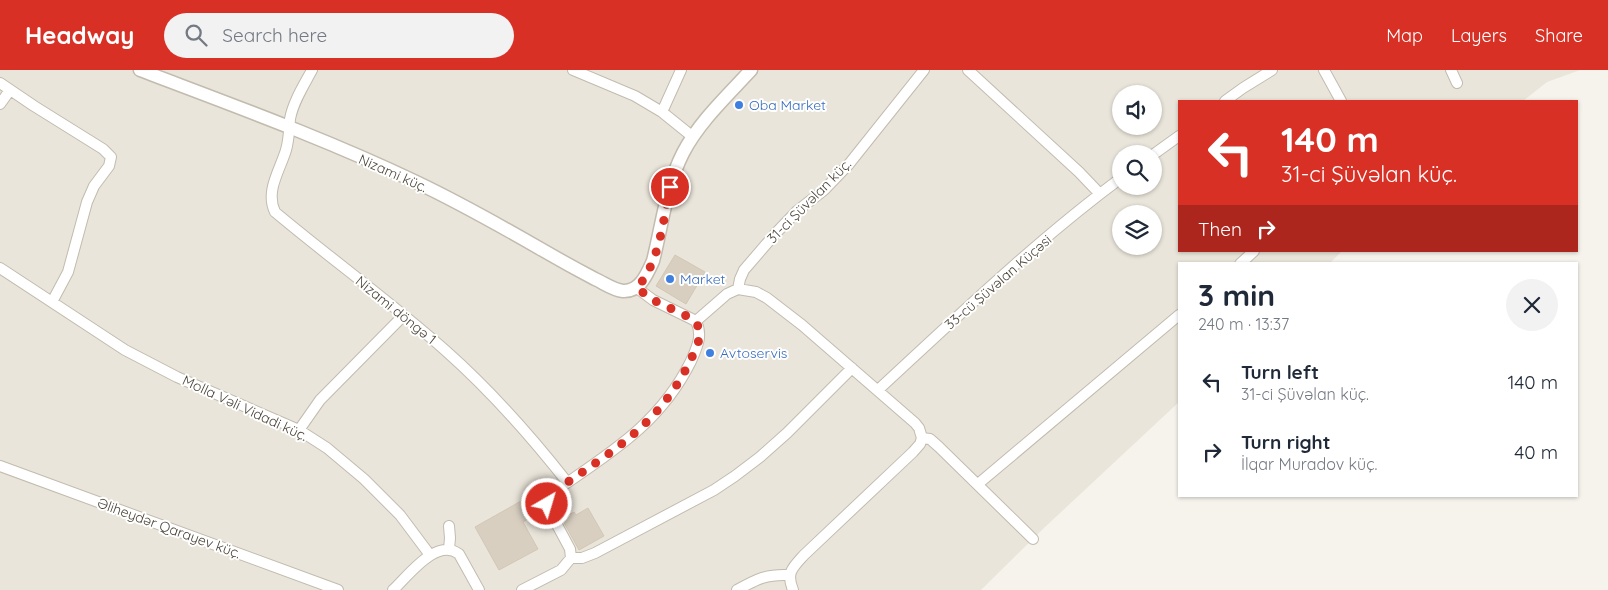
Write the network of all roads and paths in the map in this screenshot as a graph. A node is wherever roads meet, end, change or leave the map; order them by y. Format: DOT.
graph roads {
  1 [pos="140,70"];
  2 [pos="312,70"];
  3 [pos="573,70"];
  4 [pos="681,70"];
  5 [pos="751,70"];
  6 [pos="968,70"];
  7 [pos="1272,70"];
  8 [pos="1324,70"];
  9 [pos="1451,70"];
  10 [pos="921,71"];
  11 [pos="163,74"];
  12 [pos="0,83"];
  13 [pos="1457,83"];
  14 [pos="10,90"];
  15 [pos="1226,100"];
  16 [pos="1340,100"];
  17 [pos="0,104"];
  18 [pos="662,112"];
  19 [pos="290,128"];
  20 [pos="693,137"];
  21 [pos="1178,137"];
  22 [pos="1162,148"];
  23 [pos="1112,185"];
  24 [pos="1100,194"];
  25 [pos="1253,252"];
  26 [pos="1242,262"];
  27 [pos="0,268"];
  28 [pos="637,288"];
  29 [pos="738,289"];
  30 [pos="52,302"];
  31 [pos="403,316"];
  32 [pos="1178,316"];
  33 [pos="696,321"];
  34 [pos="852,368"];
  35 [pos="878,390"];
  36 [pos="298,430"];
  37 [pos="922,438"];
  38 [pos="0,466"];
  39 [pos="567,482"];
  40 [pos="978,484"];
  41 [pos="449,526"];
  42 [pos="1033,539"];
  43 [pos="449,549"];
  44 [pos="430,555"];
  45 [pos="571,558"];
  46 [pos="789,575"];
  47 [pos="338,590"];
  48 [pos="393,590"];
  49 [pos="479,590"];
  50 [pos="522,590"];
  51 [pos="737,590"];
  52 [pos="793,590"];
  1 -- 11 [label="street, Nizami küç."];
  2 -- 19 [label="street, Nizami döngə 1"];
  3 -- 18 [label="street"];
  4 -- 18 [label="street"];
  5 -- 20 [label="street"];
  6 -- 24 [label="street"];
  7 -- 15 [label="street"];
  8 -- 16 [label="street"];
  9 -- 13 [label="street"];
  10 -- 29 [label="street, 31-ci Şüvəlan küç."];
  11 -- 19 [label="street, Nizami küç."];
  12 -- 14 [label="street"];
  14 -- 17 [label="street"];
  14 -- 30 [label="street"];
  18 -- 20 [label="street"];
  19 -- 28 [label="street, Nizami küç."];
  19 -- 31 [label="street, Nizami döngə 1"];
  20 -- 28 [label="street"];
  21 -- 22 [label="street"];
  23 -- 24 [label="street, 33-cü Şüvəlan Küçəsi"];
  24 -- 35 [label="street, 33-cü Şüvəlan Küçəsi"];
  25 -- 26 [label="street"];
  27 -- 30 [label="street, Molla Vəli Vidadi küç."];
  28 -- 33 [label="street"];
  29 -- 33 [label="street"];
  29 -- 34 [label="street"];
  30 -- 36 [label="street, Molla Vəli Vidadi küç."];
  31 -- 36 [label="street"];
  31 -- 39 [label="street, Nizami döngə 1"];
  32 -- 40 [label="street"];
  33 -- 39 [label="street"];
  34 -- 35 [label="street"];
  34 -- 45 [label="street"];
  35 -- 37 [label="street"];
  36 -- 44 [label="street, Molla Vəli Vidadi küç."];
  37 -- 40 [label="street"];
  37 -- 46 [label="street"];
  38 -- 47 [label="street, Əliheydər Qarayev küç."];
  39 -- 45 [label="street"];
  40 -- 42 [label="street"];
  41 -- 43 [label="street"];
  43 -- 44 [label="street"];
  43 -- 49 [label="street"];
  44 -- 48 [label="street"];
  45 -- 50 [label="street"];
  46 -- 51 [label="street"];
  46 -- 52 [label="street"];
}
